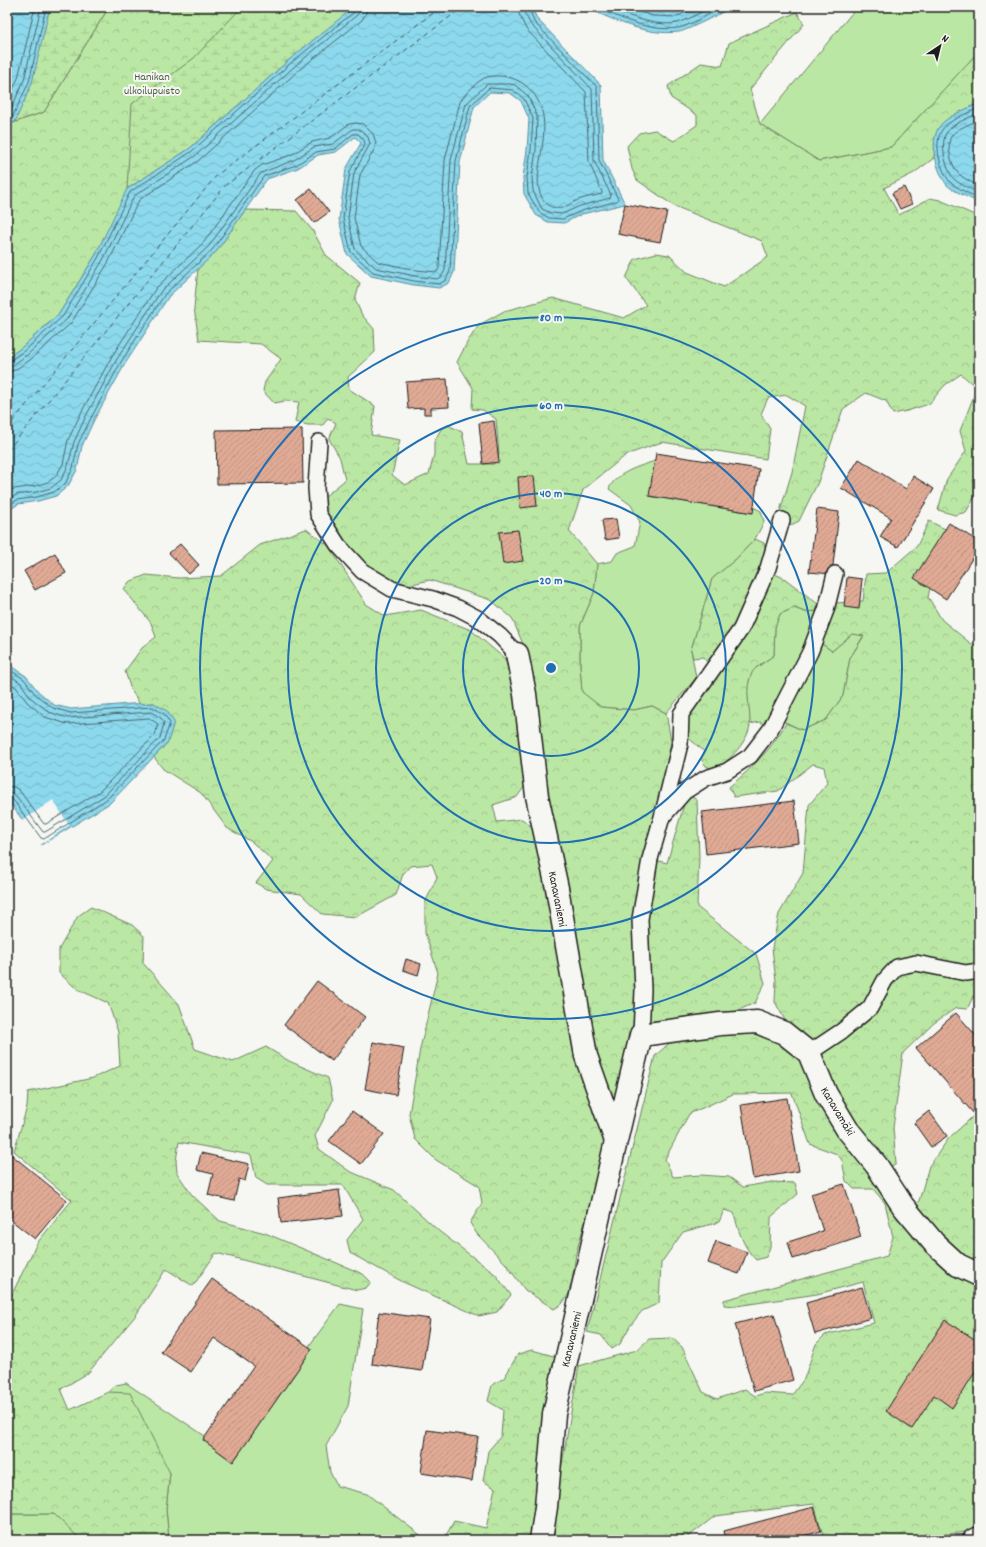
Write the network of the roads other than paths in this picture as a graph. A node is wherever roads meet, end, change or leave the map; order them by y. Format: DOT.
graph roads {
  1 [pos="319,442"];
  2 [pos="782,520"];
  3 [pos="835,574"];
  4 [pos="517,654"];
  5 [pos="662,817"];
  6 [pos="979,971"];
  7 [pos="641,1035"];
  8 [pos="809,1053"];
  9 [pos="616,1141"];
  10 [pos="979,1275"];
  11 [pos="979,1538"];
  12 [pos="541,1540"];
  13 [pos="974,1540"];
  1 -- 4 [label="lane"];
  2 -- 5 [label="lane"];
  3 -- 5 [label="lane"];
  4 -- 9 [label="street, Kanavaniemi"];
  5 -- 7 [label="lane"];
  6 -- 8 [label="lane"];
  7 -- 8 [label="street, Kanavamäki"];
  7 -- 9 [label="street, Kanavaniemi"];
  8 -- 10 [label="street, Kanavamäki"];
  9 -- 12 [label="street, Kanavaniemi"];
  11 -- 13 [label="street"];
}
